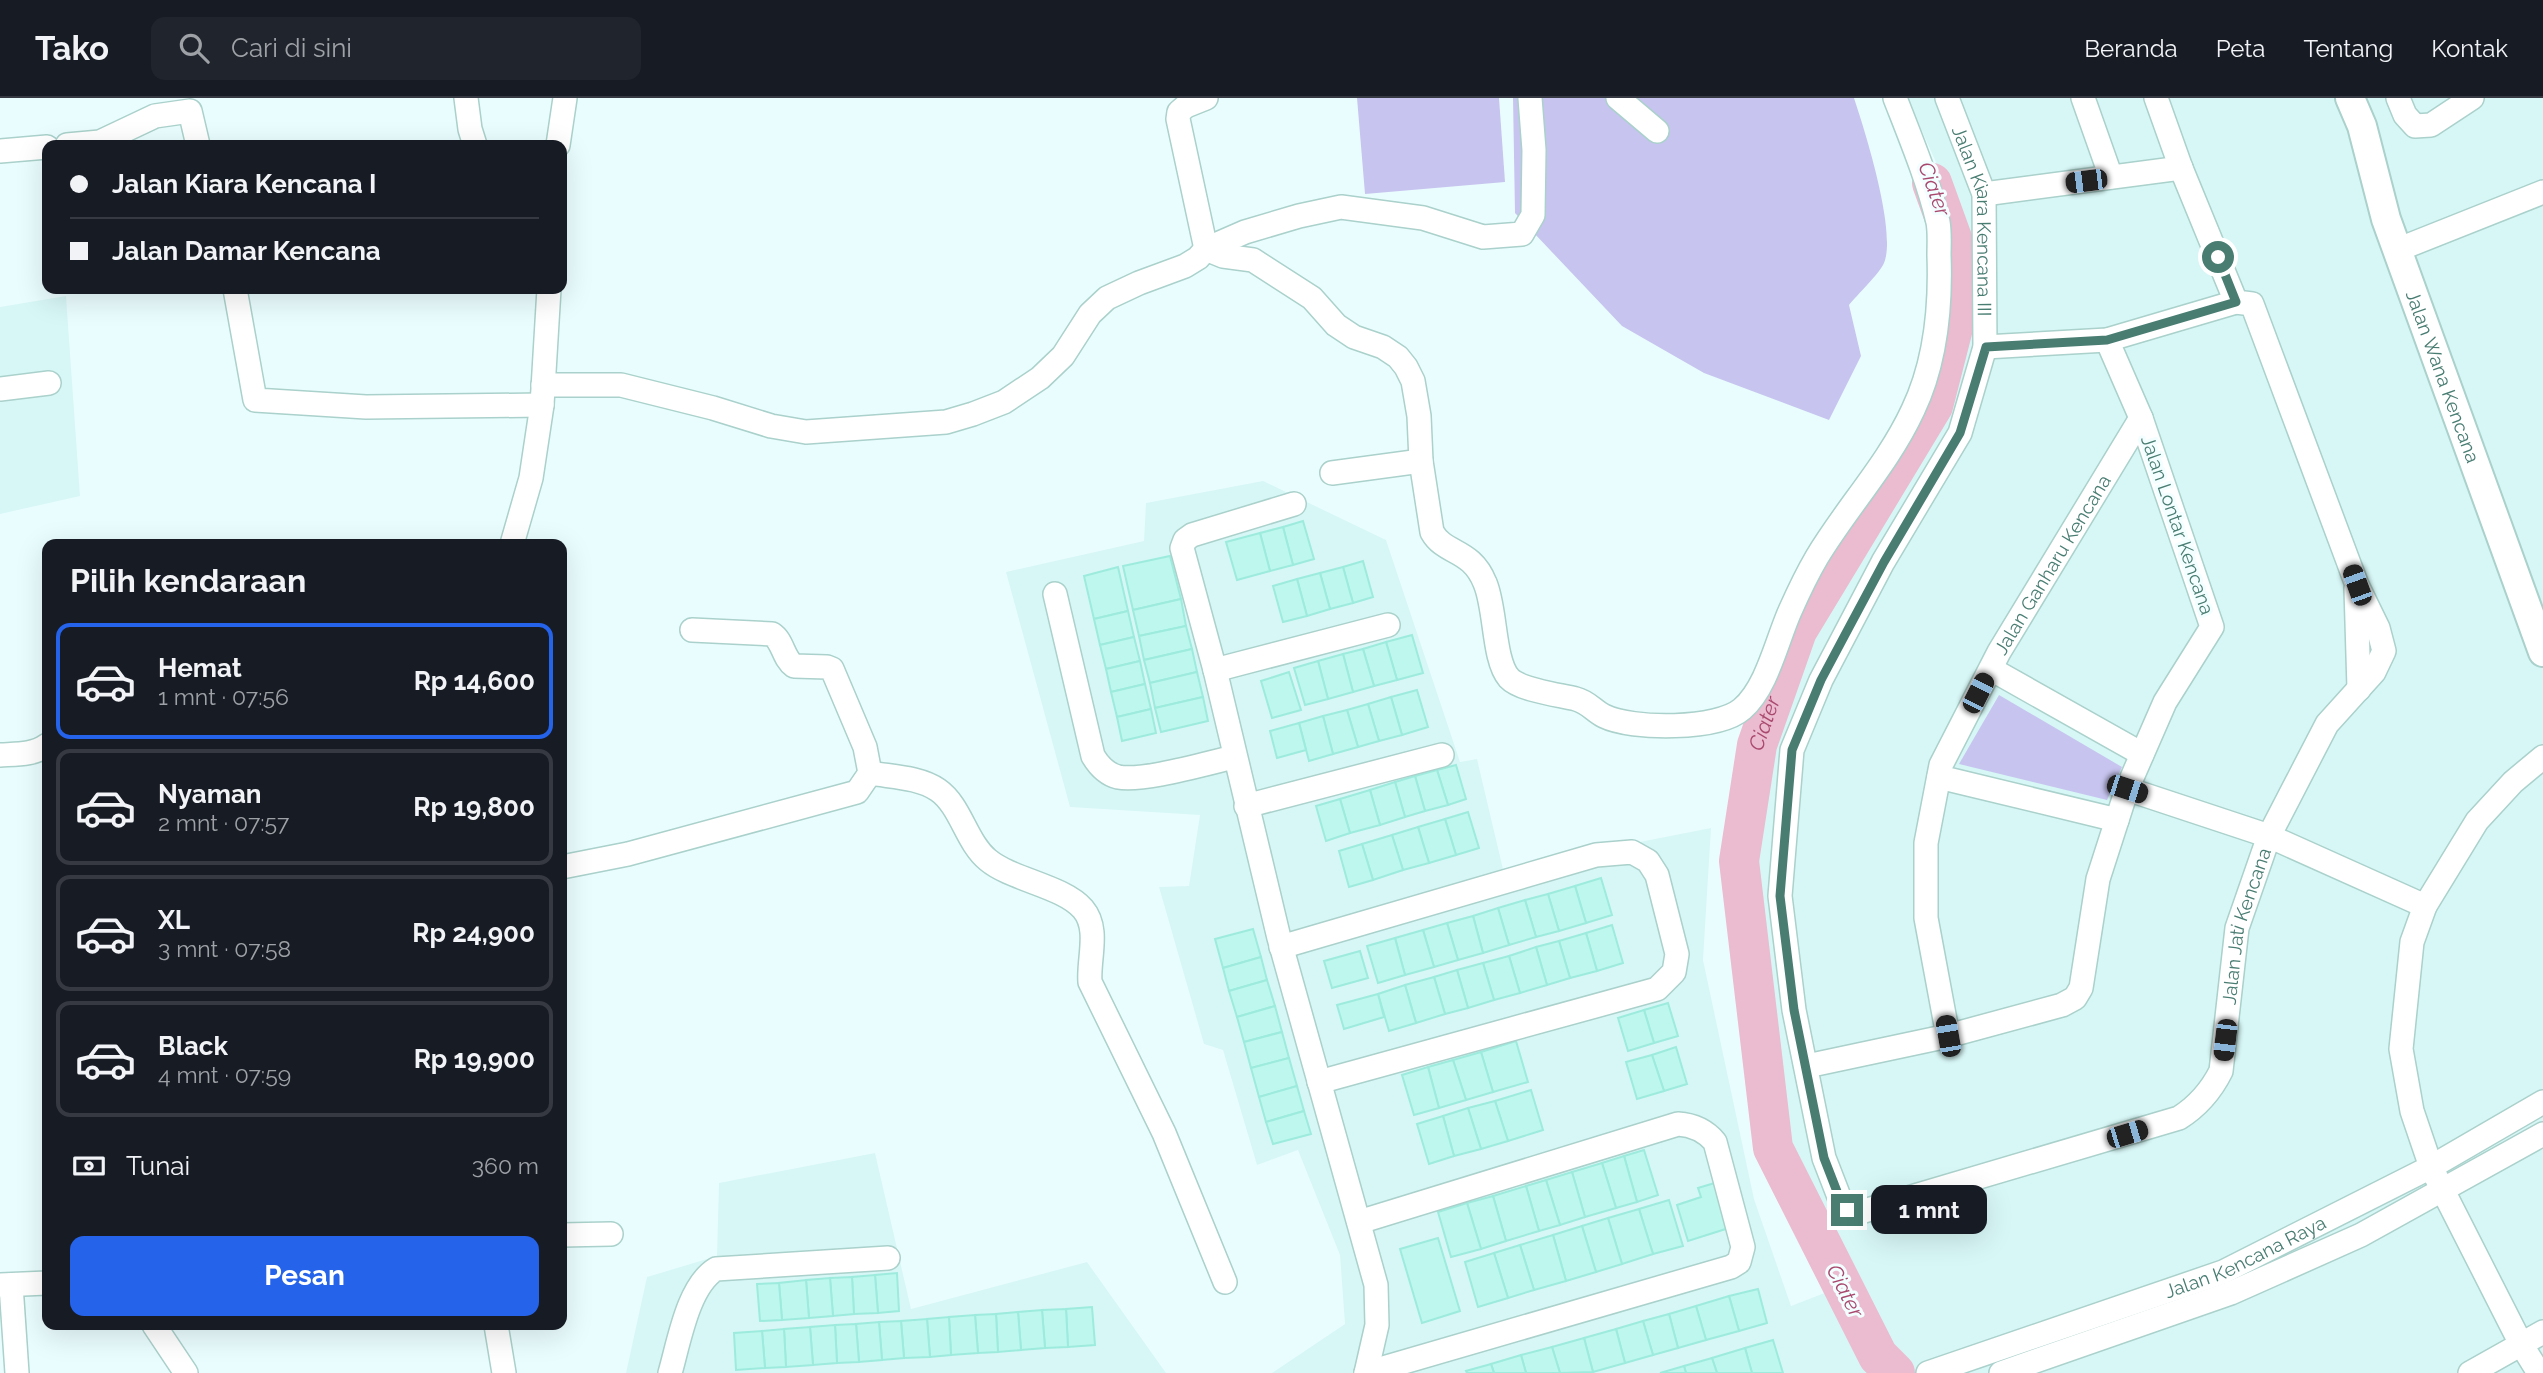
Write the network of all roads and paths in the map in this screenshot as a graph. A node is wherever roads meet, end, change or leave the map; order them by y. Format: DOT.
graph roads {
  1 [pos="466,98"];
  2 [pos="565,98"];
  3 [pos="1206,98"];
  4 [pos="1530,98"];
  5 [pos="1618,98"];
  6 [pos="1895,98"];
  7 [pos="1947,98"];
  8 [pos="2083,98"];
  9 [pos="2156,98"];
  10 [pos="2350,98"];
  11 [pos="2398,98"];
  12 [pos="2472,98"];
  13 [pos="1657,131"];
  14 [pos="104,140"];
  15 [pos="197,140"];
  16 [pos="474,140"];
  17 [pos="559,140"];
  18 [pos="42,147"];
  19 [pos="0,151"];
  20 [pos="2181,168"];
  21 [pos="2111,177"];
  22 [pos="2543,192"];
  23 [pos="1984,194"];
  24 [pos="1206,249"];
  25 [pos="2397,250"];
  26 [pos="235,294"];
  27 [pos="549,294"];
  28 [pos="2244,303"];
  29 [pos="2107,340"];
  30 [pos="1986,347"];
  31 [pos="48,383"];
  32 [pos="0,388"];
  33 [pos="542,395"];
  34 [pos="2141,418"];
  35 [pos="1421,461"];
  36 [pos="1332,473"];
  37 [pos="1294,504"];
  38 [pos="513,539"];
  39 [pos="1055,594"];
  40 [pos="1388,625"];
  41 [pos="692,629"];
  42 [pos="2543,652"];
  43 [pos="1991,669"];
  44 [pos="1215,670"];
  45 [pos="42,749"];
  46 [pos="2142,754"];
  47 [pos="0,755"];
  48 [pos="1442,755"];
  49 [pos="1234,757"];
  50 [pos="2543,757"];
  51 [pos="870,773"];
  52 [pos="1939,777"];
  53 [pos="2127,789"];
  54 [pos="1246,806"];
  55 [pos="2117,820"];
  56 [pos="2269,836"];
  57 [pos="567,866"];
  58 [pos="2425,906"];
  59 [pos="1281,947"];
  60 [pos="1948,1036"];
  61 [pos="1807,1066"];
  62 [pos="1319,1082"];
  63 [pos="2543,1102"];
  64 [pos="2543,1134"];
  65 [pos="2431,1167"];
  66 [pos="2442,1189"];
  67 [pos="1847,1210"];
  68 [pos="1359,1222"];
  69 [pos="611,1234"];
  70 [pos="567,1235"];
  71 [pos="888,1258"];
  72 [pos="1225,1282"];
  73 [pos="42,1283"];
  74 [pos="6,1285"];
  75 [pos="157,1330"];
  76 [pos="497,1330"];
  77 [pos="2543,1332"];
  78 [pos="2521,1344"];
  79 [pos="1995,1350"];
  80 [pos="1934,1371"];
  81 [pos="17,1373"];
  82 [pos="186,1373"];
  83 [pos="504,1373"];
  84 [pos="670,1373"];
  85 [pos="1366,1373"];
  86 [pos="2003,1373"];
  87 [pos="2469,1373"];
  88 [pos="2539,1373"];
  1 -- 16 [label="street"];
  2 -- 17 [label="street"];
  3 -- 24 [label="street"];
  4 -- 24 [label="street"];
  5 -- 13 [label="street"];
  6 -- 35 [label="street"];
  7 -- 23 [label="street, Jalan Kiara Kencana III"];
  8 -- 21 [label="street"];
  9 -- 20 [label="street, Jalan Jati Kencana"];
  10 -- 25 [label="street, Jalan Wana Kencana"];
  11 -- 12 [label="street"];
  14 -- 15 [label="street"];
  18 -- 19 [label="street"];
  20 -- 21 [label="street"];
  20 -- 28 [label="street, Jalan Jati Kencana"];
  21 -- 23 [label="street"];
  22 -- 25 [label="street"];
  23 -- 30 [label="street, Jalan Kiara Kencana III"];
  24 -- 33 [label="street"];
  24 -- 35 [label="street"];
  25 -- 42 [label="street, Jalan Wana Kencana"];
  26 -- 33 [label="street"];
  27 -- 33 [label="street"];
  28 -- 29 [label="street"];
  28 -- 56 [label="street, Jalan Jati Kencana"];
  29 -- 30 [label="street"];
  29 -- 34 [label="street"];
  30 -- 61 [label="street, Jalan Kiara Kencana III"];
  31 -- 32 [label="street"];
  33 -- 38 [label="street"];
  34 -- 43 [label="street, Jalan Ganharu Kencana"];
  34 -- 46 [label="street, Jalan Lontar Kencana"];
  35 -- 36 [label="street"];
  37 -- 44 [label="street"];
  39 -- 49 [label="street"];
  40 -- 44 [label="street"];
  41 -- 51 [label="street"];
  43 -- 46 [label="street"];
  43 -- 52 [label="street, Jalan Ganharu Kencana"];
  44 -- 49 [label="street"];
  45 -- 47 [label="street"];
  46 -- 53 [label="street, Jalan Lontar Kencana"];
  48 -- 54 [label="street"];
  49 -- 54 [label="street"];
  50 -- 58 [label="street"];
  51 -- 57 [label="street"];
  51 -- 72 [label="street"];
  52 -- 55 [label="street"];
  52 -- 60 [label="street, Jalan Ganharu Kencana"];
  53 -- 55 [label="street, Jalan Lontar Kencana"];
  53 -- 56 [label="street"];
  54 -- 59 [label="street"];
  55 -- 60 [label="street, Jalan Lontar Kencana"];
  56 -- 58 [label="street"];
  56 -- 67 [label="street, Jalan Jati Kencana"];
  58 -- 65 [label="street"];
  59 -- 62 [label="street"];
  59 -- 62 [label="street"];
  60 -- 61 [label="street, Jalan Lontar Kencana"];
  61 -- 67 [label="street, Jalan Kiara Kencana III"];
  62 -- 68 [label="street"];
  63 -- 65 [label="street, Jalan Kencana Raya"];
  64 -- 66 [label="street, Jalan Kencana Raya"];
  65 -- 66 [label="street"];
  65 -- 79 [label="street, Jalan Kencana Raya"];
  66 -- 78 [label="street"];
  66 -- 86 [label="street, Jalan Kencana Raya"];
  68 -- 85 [label="street"];
  68 -- 85 [label="street"];
  69 -- 70 [label="street"];
  71 -- 84 [label="street"];
  73 -- 74 [label="street"];
  74 -- 81 [label="street"];
  75 -- 82 [label="street"];
  76 -- 83 [label="street"];
  77 -- 78 [label="street"];
  78 -- 87 [label="street"];
  78 -- 88 [label="street"];
  79 -- 80 [label="street, Jalan Kencana Raya"];
  79 -- 86 [label="street"];
}
